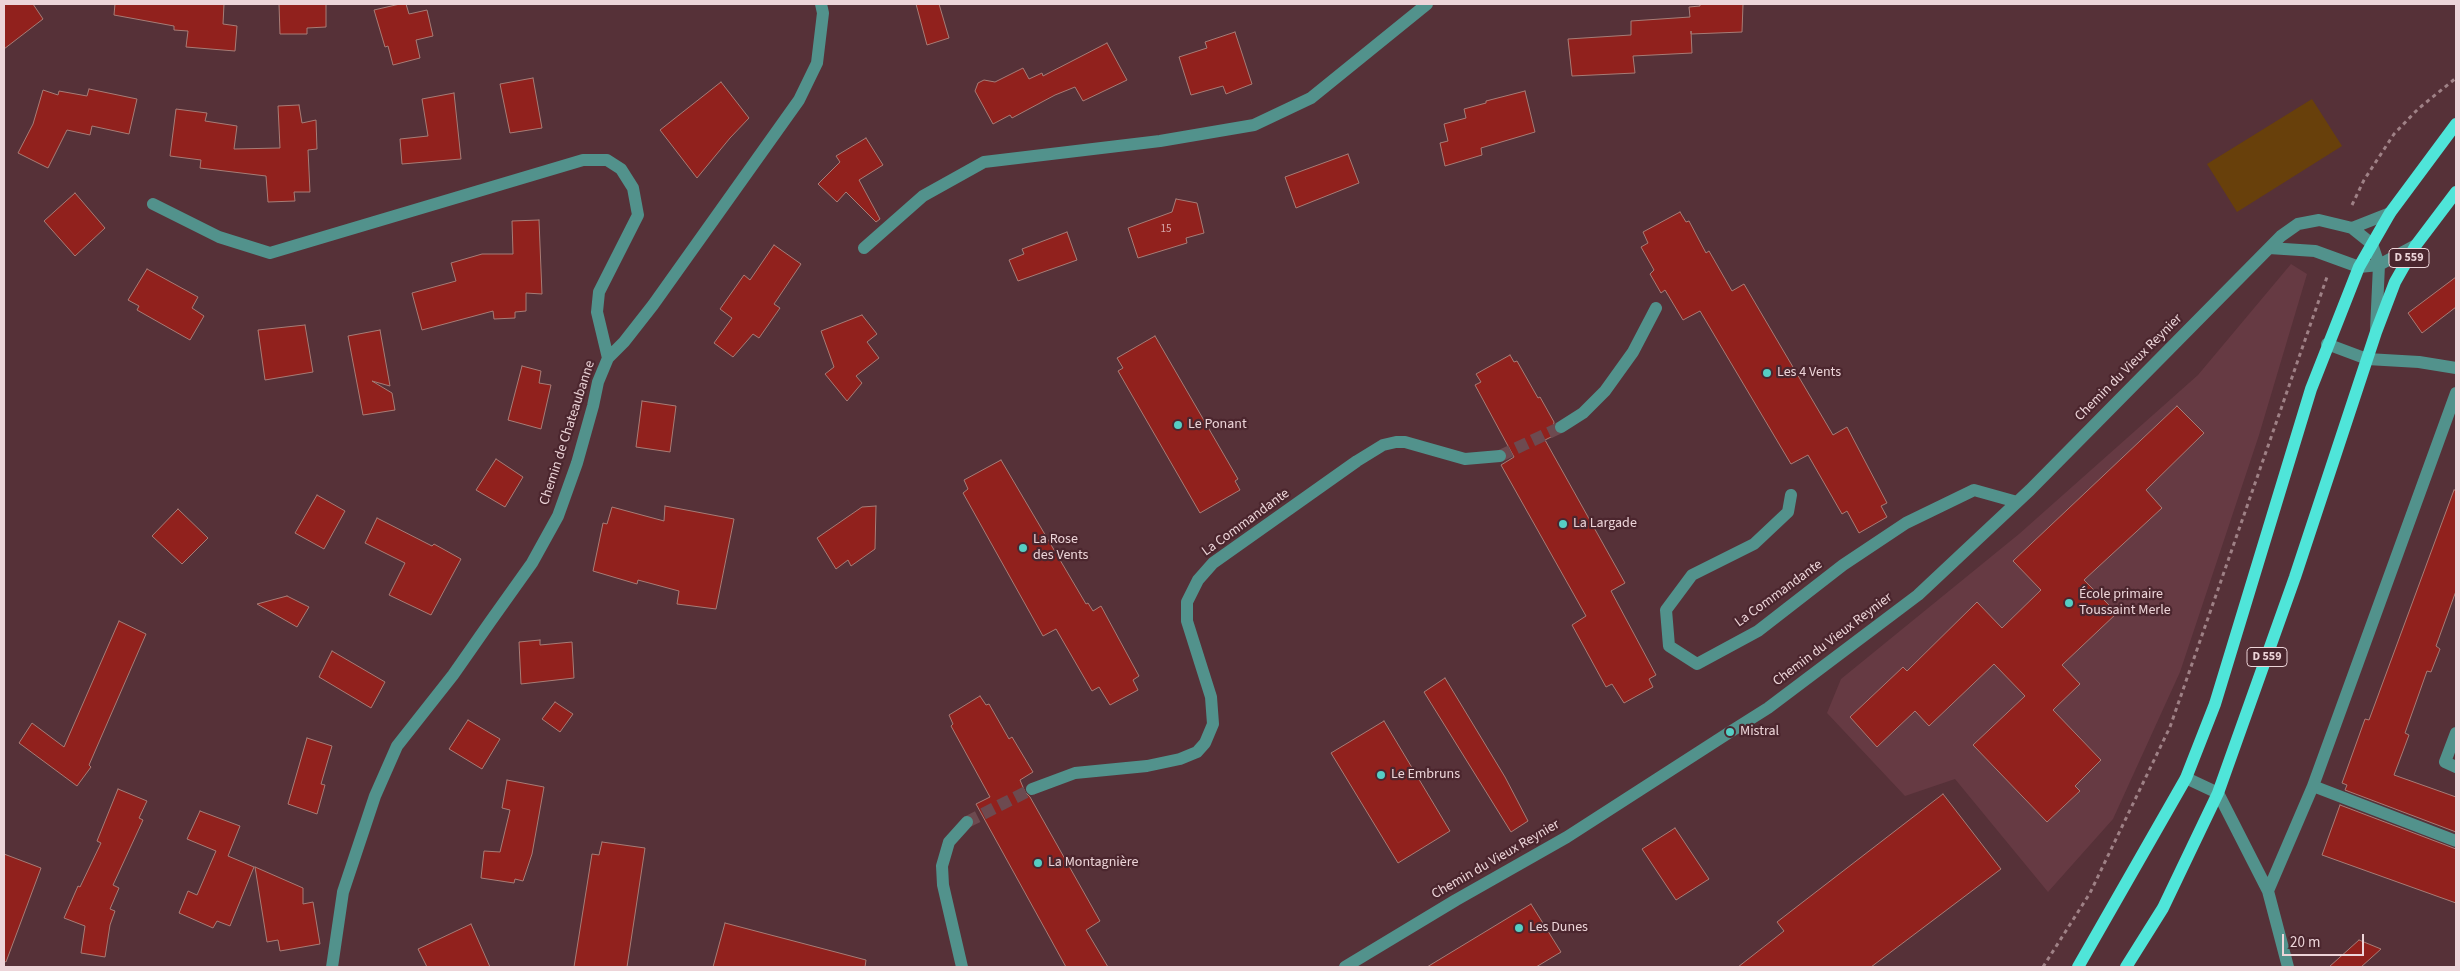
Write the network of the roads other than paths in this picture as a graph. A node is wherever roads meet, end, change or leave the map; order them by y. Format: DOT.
graph roads {
  1 [pos="821,4"];
  2 [pos="1427,4"];
  3 [pos="2456,124"];
  4 [pos="2456,192"];
  5 [pos="153,204"];
  6 [pos="2390,213"];
  7 [pos="2352,228"];
  8 [pos="2372,244"];
  9 [pos="2416,245"];
  10 [pos="864,248"];
  11 [pos="2269,248"];
  12 [pos="2379,265"];
  13 [pos="2359,267"];
  14 [pos="1656,308"];
  15 [pos="2376,332"];
  16 [pos="2327,344"];
  17 [pos="608,358"];
  18 [pos="2367,359"];
  19 [pos="2456,368"];
  20 [pos="2456,392"];
  21 [pos="1561,427"];
  22 [pos="1500,456"];
  23 [pos="1791,495"];
  24 [pos="2017,502"];
  25 [pos="2456,733"];
  26 [pos="2456,767"];
  27 [pos="2186,778"];
  28 [pos="2313,786"];
  29 [pos="1032,789"];
  30 [pos="2218,793"];
  31 [pos="967,822"];
  32 [pos="2456,841"];
  33 [pos="2268,890"];
  34 [pos="332,967"];
  35 [pos="962,967"];
  36 [pos="1345,967"];
  37 [pos="2078,967"];
  38 [pos="2126,967"];
  39 [pos="2288,967"];
  1 -- 17 [label="street, Chemin de Chateaubanne"];
  2 -- 10 [label="street"];
  3 -- 6 [label="main road, D 559"];
  4 -- 9 [label="main road, D 559"];
  5 -- 17 [label="street"];
  6 -- 7 [label="street"];
  6 -- 8 [label="main road, D 559"];
  7 -- 8 [label="street, Chemin du Vieux Reynier"];
  7 -- 11 [label="street, Chemin du Vieux Reynier"];
  8 -- 12 [label="street"];
  8 -- 13 [label="main road, D 559"];
  9 -- 12 [label="street"];
  9 -- 15 [label="main road, D 559"];
  11 -- 13 [label="street"];
  11 -- 24 [label="street, Chemin du Vieux Reynier"];
  12 -- 13 [label="street"];
  12 -- 15 [label="street"];
  13 -- 16 [label="main road, D 559"];
  14 -- 21 [label="street"];
  15 -- 18 [label="main road, D 559"];
  16 -- 18 [label="street"];
  16 -- 27 [label="main road, D 559"];
  17 -- 34 [label="street, Chemin de Chateaubanne"];
  18 -- 19 [label="street"];
  18 -- 30 [label="main road, D 559"];
  20 -- 28 [label="street"];
  22 -- 29 [label="street, La Commandante"];
  23 -- 24 [label="street, La Commandante"];
  24 -- 36 [label="street, Chemin du Vieux Reynier"];
  25 -- 26 [label="street"];
  27 -- 30 [label="street"];
  27 -- 37 [label="main road, D 559"];
  28 -- 32 [label="street"];
  28 -- 33 [label="street"];
  30 -- 33 [label="street"];
  30 -- 38 [label="main road, D 559"];
  31 -- 35 [label="street"];
  33 -- 39 [label="street"];
}
